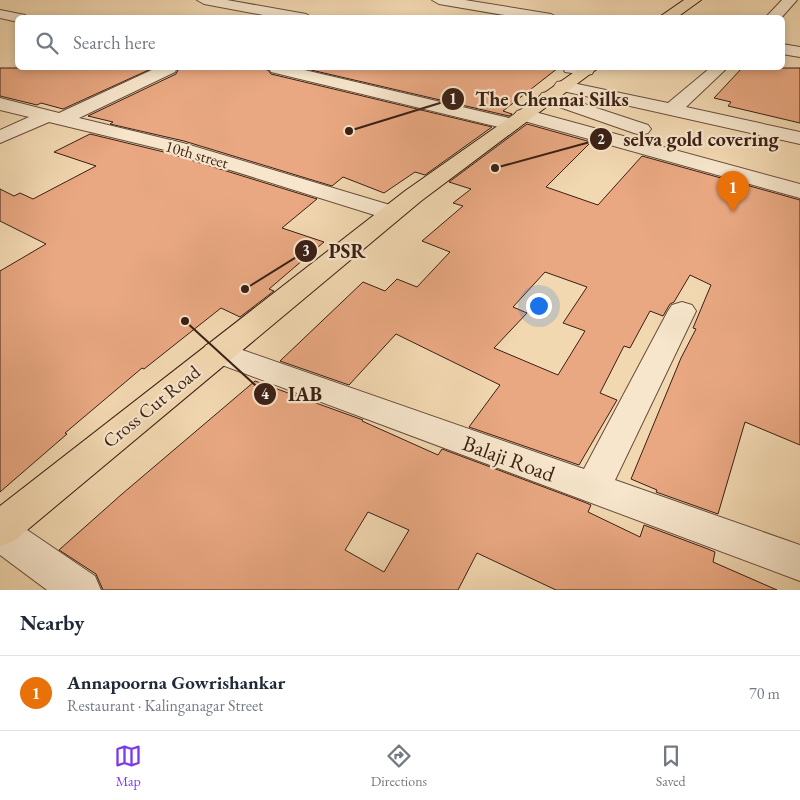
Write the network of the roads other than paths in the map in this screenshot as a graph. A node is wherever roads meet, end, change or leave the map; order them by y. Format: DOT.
graph roads {
  1 [pos="204,0"];
  2 [pos="298,0"];
  3 [pos="439,0"];
  4 [pos="694,0"];
  5 [pos="790,0"];
  6 [pos="0,14"];
  7 [pos="271,15"];
  8 [pos="532,15"];
  9 [pos="670,15"];
  10 [pos="775,15"];
  11 [pos="15,17"];
  12 [pos="785,50"];
  13 [pos="800,52"];
  14 [pos="164,70"];
  15 [pos="286,70"];
  16 [pos="717,70"];
  17 [pos="571,78"];
  18 [pos="0,104"];
  19 [pos="672,110"];
  20 [pos="54,117"];
  21 [pos="518,119"];
  22 [pos="0,137"];
  23 [pos="800,138"];
  24 [pos="800,173"];
  25 [pos="800,191"];
  26 [pos="392,213"];
  27 [pos="682,311"];
  28 [pos="217,352"];
  29 [pos="593,488"];
  30 [pos="0,529"];
  31 [pos="0,533"];
  32 [pos="800,563"];
  33 [pos="80,590"];
  1 -- 7 [label="street"];
  2 -- 7 [label="street"];
  3 -- 8 [label="street"];
  4 -- 9 [label="main road"];
  5 -- 10 [label="street"];
  6 -- 11 [label="street"];
  12 -- 13 [label="street"];
  14 -- 20 [label="street"];
  15 -- 21 [label="street"];
  16 -- 19 [label="street"];
  17 -- 19 [label="street"];
  17 -- 21 [label="main road, Cross Cut Road"];
  17 -- 24 [label="street"];
  18 -- 20 [label="street, 10th street"];
  19 -- 23 [label="street"];
  20 -- 22 [label="street"];
  20 -- 26 [label="street, 10th street"];
  21 -- 25 [label="street"];
  21 -- 26 [label="main road, Cross Cut Road"];
  26 -- 28 [label="main road, Cross Cut Road"];
  27 -- 29 [label="street"];
  28 -- 29 [label="street, Balaji Road"];
  28 -- 30 [label="main road, Cross Cut Road"];
  29 -- 32 [label="street, Balaji Road"];
  31 -- 33 [label="street"];
}
